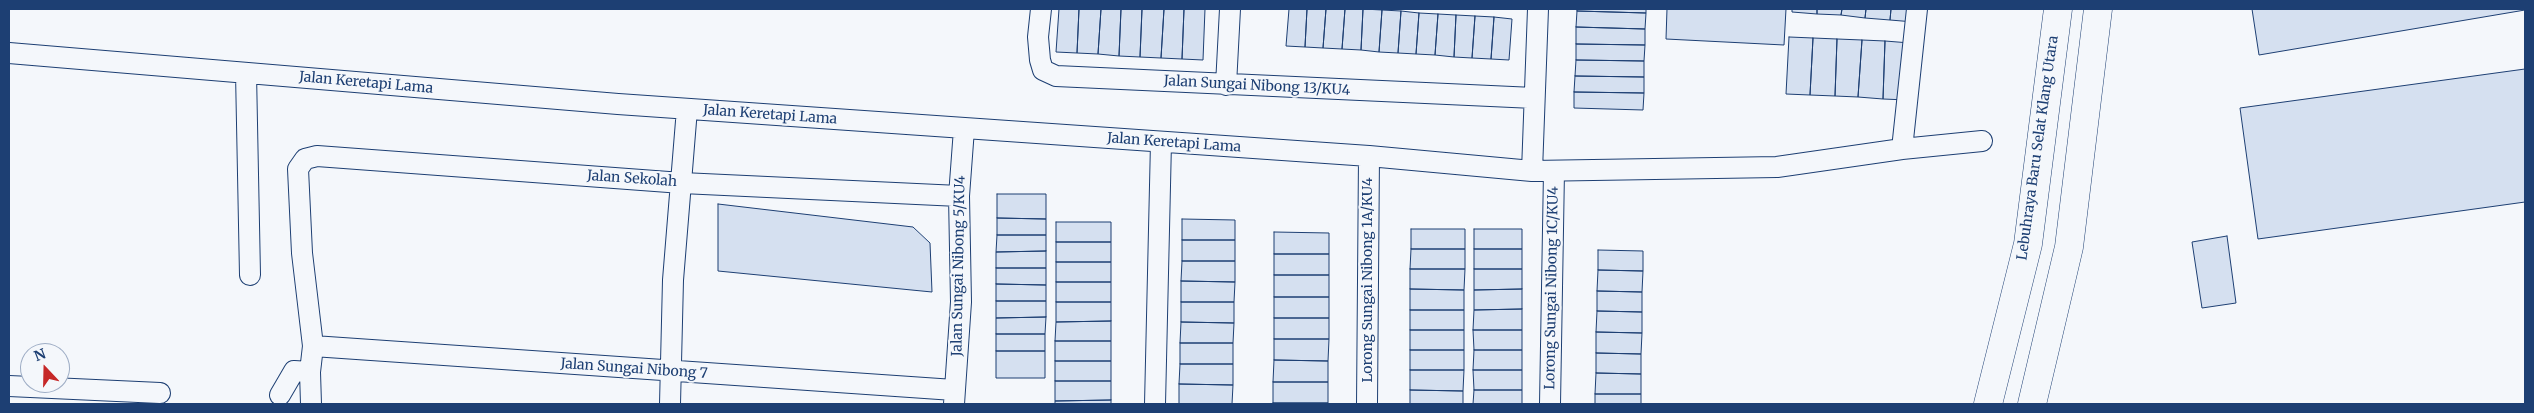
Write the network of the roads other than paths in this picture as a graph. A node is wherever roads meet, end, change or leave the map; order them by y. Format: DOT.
graph roads {
  1 [pos="1041,9"];
  2 [pos="1230,9"];
  3 [pos="1538,9"];
  4 [pos="1917,9"];
  5 [pos="2058,9"];
  6 [pos="2098,9"];
  7 [pos="9,53"];
  8 [pos="246,73"];
  9 [pos="1226,85"];
  10 [pos="1534,98"];
  11 [pos="687,109"];
  12 [pos="964,128"];
  13 [pos="1982,141"];
  14 [pos="1161,142"];
  15 [pos="1902,149"];
  16 [pos="1368,156"];
  17 [pos="1532,170"];
  18 [pos="1554,171"];
  19 [pos="682,183"];
  20 [pos="959,196"];
  21 [pos="250,275"];
  22 [pos="313,346"];
  23 [pos="310,372"];
  24 [pos="670,372"];
  25 [pos="9,386"];
  26 [pos="160,394"];
  27 [pos="280,395"];
  28 [pos="954,397"];
  29 [pos="311,404"];
  30 [pos="670,404"];
  31 [pos="1155,404"];
  32 [pos="1367,404"];
  33 [pos="1550,404"];
  34 [pos="1988,404"];
  35 [pos="2032,404"];
  1 -- 9 [label="street, Jalan Sungai Nibong 13/KU4"];
  2 -- 9 [label="street"];
  3 -- 10 [label="street"];
  4 -- 15 [label="street"];
  5 -- 34 [label="highway, Lebuhraya Baru Selat Klang Utara"];
  6 -- 35 [label="highway"];
  7 -- 8 [label="street, Jalan Keretapi Lama"];
  8 -- 11 [label="street, Jalan Keretapi Lama"];
  8 -- 21 [label="street"];
  9 -- 10 [label="street, Jalan Sungai Nibong 13/KU4"];
  10 -- 17 [label="street"];
  11 -- 12 [label="street, Jalan Keretapi Lama"];
  11 -- 19 [label="street"];
  12 -- 14 [label="street, Jalan Keretapi Lama"];
  12 -- 20 [label="street, Jalan Sungai Nibong 5/KU4"];
  13 -- 15 [label="street, Jalan Keretapi Lama"];
  14 -- 16 [label="street, Jalan Keretapi Lama"];
  14 -- 31 [label="street"];
  15 -- 18 [label="street, Jalan Keretapi Lama"];
  16 -- 17 [label="street, Jalan Keretapi Lama"];
  16 -- 32 [label="street, Lorong Sungai Nibong 1A/KU4"];
  17 -- 18 [label="street, Jalan Keretapi Lama"];
  18 -- 33 [label="street, Lorong Sungai Nibong 1C/KU4"];
  19 -- 20 [label="street, Jalan Sekolah"];
  19 -- 22 [label="street, Jalan Sekolah"];
  19 -- 24 [label="street"];
  20 -- 28 [label="street, Jalan Sungai Nibong 5/KU4"];
  22 -- 23 [label="street"];
  22 -- 24 [label="street, Jalan Sungai Nibong 7"];
  23 -- 27 [label="street"];
  23 -- 29 [label="street"];
  24 -- 28 [label="street, Jalan Sungai Nibong 7"];
  24 -- 30 [label="street"];
  25 -- 26 [label="street"];
}
